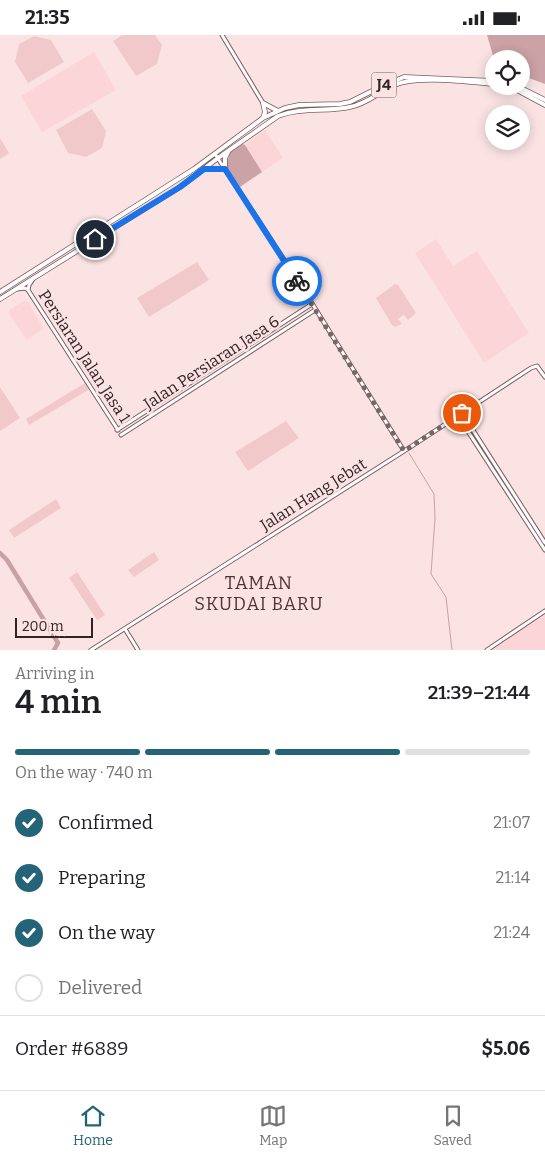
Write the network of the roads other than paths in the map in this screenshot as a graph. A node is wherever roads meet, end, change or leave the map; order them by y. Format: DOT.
graph roads {
  1 [pos="222,35"];
  2 [pos="485,82"];
  3 [pos="485,83"];
  4 [pos="530,92"];
  5 [pos="529,95"];
  6 [pos="545,100"];
  7 [pos="264,103"];
  8 [pos="545,105"];
  9 [pos="278,111"];
  10 [pos="263,118"];
  11 [pos="229,150"];
  12 [pos="217,156"];
  13 [pos="204,169"];
  14 [pos="225,169"];
  15 [pos="156,193"];
  16 [pos="160,199"];
  17 [pos="34,277"];
  18 [pos="15,289"];
  19 [pos="28,290"];
  20 [pos="0,292"];
  21 [pos="0,299"];
  22 [pos="312,305"];
  23 [pos="315,310"];
  24 [pos="545,377"];
  25 [pos="462,413"];
  26 [pos="458,416"];
  27 [pos="117,430"];
  28 [pos="121,435"];
  29 [pos="397,440"];
  30 [pos="412,446"];
  31 [pos="404,451"];
  32 [pos="395,457"];
  33 [pos="545,543"];
  34 [pos="545,550"];
  35 [pos="545,611"];
  36 [pos="125,629"];
  37 [pos="91,650"];
  38 [pos="138,650"];
  39 [pos="487,650"];
  1 -- 7 [label="street"];
  2 -- 9 [label="main road, J4"];
  3 -- 11 [label="main road, J4"];
  4 -- 6 [label="main road"];
  5 -- 8 [label="main road"];
  7 -- 9 [label="main road"];
  7 -- 10 [label="main road"];
  9 -- 10 [label="main road, J4"];
  10 -- 12 [label="main road, J4"];
  11 -- 12 [label="main road, J4"];
  11 -- 14 [label="main road"];
  12 -- 13 [label="main road, J4"];
  12 -- 14 [label="street"];
  12 -- 15 [label="main road, J4"];
  13 -- 14 [label="main road"];
  13 -- 16 [label="main road, J4"];
  14 -- 22 [label="street"];
  15 -- 16 [label="main road"];
  15 -- 20 [label="main road, J4"];
  16 -- 17 [label="main road, J4"];
  17 -- 18 [label="main road, J4"];
  17 -- 19 [label="street"];
  18 -- 19 [label="street"];
  18 -- 21 [label="main road, J4"];
  19 -- 27 [label="street, Persiaran Jalan Jasa 1"];
  22 -- 23 [label="street"];
  22 -- 27 [label="street, Jalan Persiaran Jasa 6"];
  23 -- 28 [label="street, Jalan Persiaran Jasa 6"];
  23 -- 29 [label="street"];
  24 -- 25 [label="street, Jalan Hang Jebat"];
  25 -- 26 [label="street, Jalan Hang Jebat"];
  25 -- 33 [label="street"];
  26 -- 30 [label="street, Jalan Hang Jebat"];
  26 -- 34 [label="street"];
  27 -- 28 [label="street, Persiaran Jalan Jasa 1"];
  29 -- 30 [label="street"];
  29 -- 31 [label="street"];
  29 -- 32 [label="street"];
  30 -- 31 [label="street, Jalan Hang Jebat"];
  31 -- 32 [label="street, Jalan Hang Jebat"];
  32 -- 36 [label="street, Jalan Hang Jebat"];
  35 -- 39 [label="street"];
  36 -- 37 [label="street, Jalan Hang Jebat"];
  36 -- 38 [label="street"];
}
